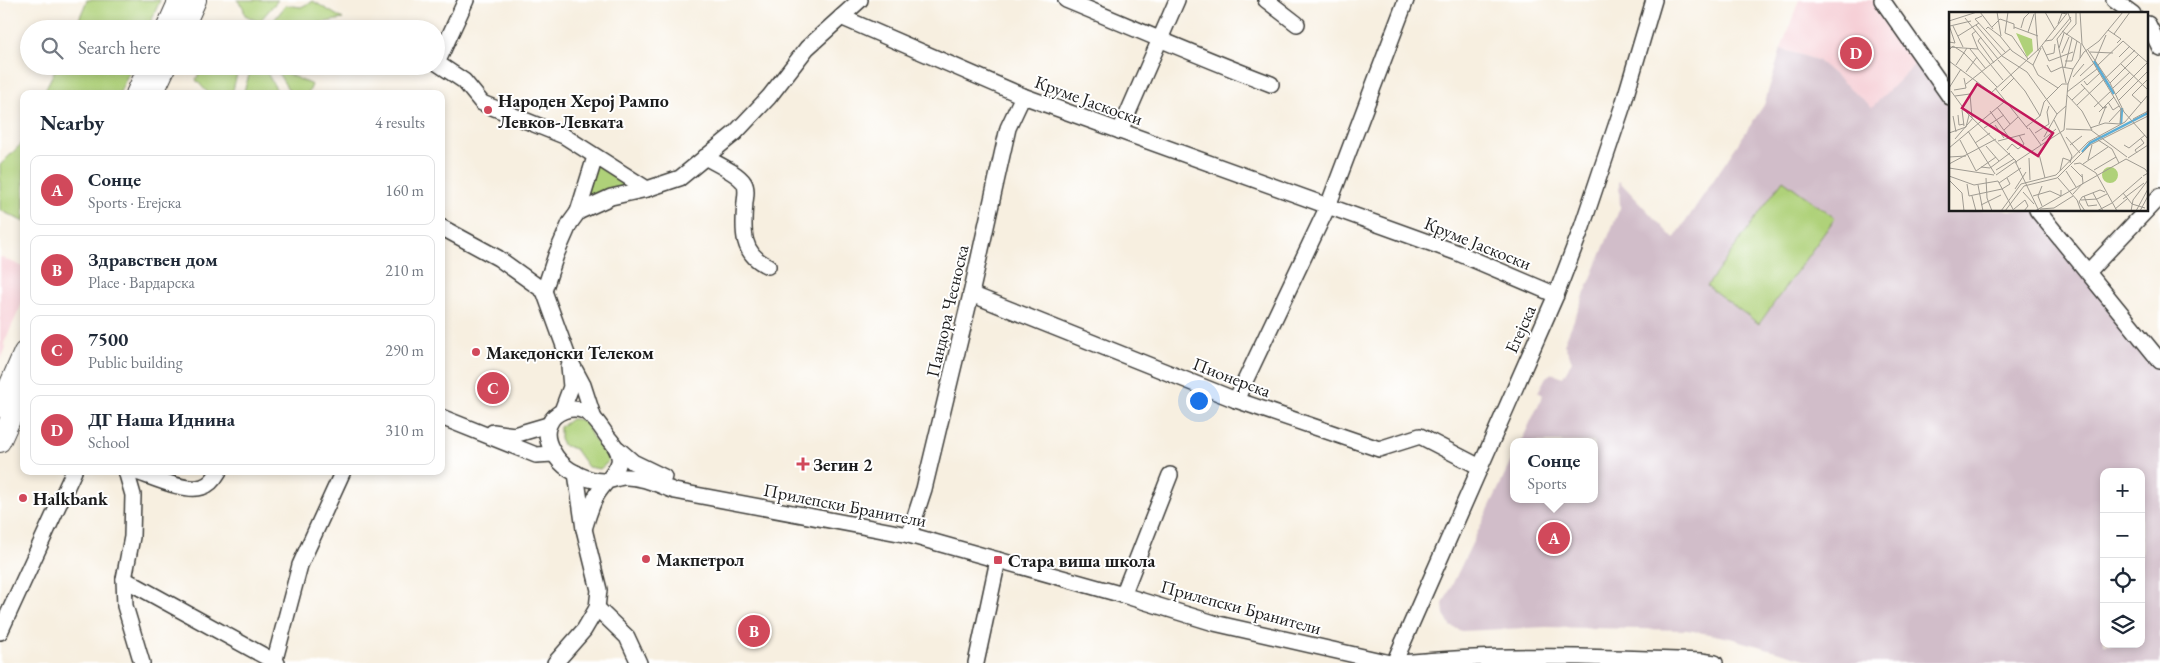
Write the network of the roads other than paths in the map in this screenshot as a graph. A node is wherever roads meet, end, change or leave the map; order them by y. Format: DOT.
graph roads {
  1 [pos="179,0"];
  2 [pos="196,0"];
  3 [pos="466,0"];
  4 [pos="860,0"];
  5 [pos="1066,0"];
  6 [pos="1177,0"];
  7 [pos="1266,0"];
  8 [pos="1406,0"];
  9 [pos="1654,0"];
  10 [pos="1882,0"];
  11 [pos="2114,0"];
  12 [pos="2130,12"];
  13 [pos="841,17"];
  14 [pos="170,20"];
  15 [pos="187,20"];
  16 [pos="1297,24"];
  17 [pos="2151,26"];
  18 [pos="1160,38"];
  19 [pos="445,45"];
  20 [pos="2160,48"];
  21 [pos="445,68"];
  22 [pos="145,75"];
  23 [pos="162,75"];
  24 [pos="1271,84"];
  25 [pos="138,90"];
  26 [pos="155,90"];
  27 [pos="1023,96"];
  28 [pos="1949,96"];
  29 [pos="1120,131"];
  30 [pos="595,157"];
  31 [pos="705,157"];
  32 [pos="647,189"];
  33 [pos="2160,196"];
  34 [pos="1328,206"];
  35 [pos="2148,209"];
  36 [pos="2038,211"];
  37 [pos="2146,211"];
  38 [pos="578,212"];
  39 [pos="445,229"];
  40 [pos="768,266"];
  41 [pos="2089,271"];
  42 [pos="544,291"];
  43 [pos="971,294"];
  44 [pos="1556,295"];
  45 [pos="568,357"];
  46 [pos="20,361"];
  47 [pos="2160,361"];
  48 [pos="20,398"];
  49 [pos="1236,400"];
  50 [pos="0,407"];
  51 [pos="562,412"];
  52 [pos="445,418"];
  53 [pos="594,418"];
  54 [pos="548,425"];
  55 [pos="477,430"];
  56 [pos="0,442"];
  57 [pos="618,449"];
  58 [pos="554,454"];
  59 [pos="1480,467"];
  60 [pos="576,473"];
  61 [pos="73,475"];
  62 [pos="127,475"];
  63 [pos="146,475"];
  64 [pos="217,475"];
  65 [pos="341,475"];
  66 [pos="1170,475"];
  67 [pos="605,481"];
  68 [pos="714,498"];
  69 [pos="584,528"];
  70 [pos="909,535"];
  71 [pos="998,560"];
  72 [pos="124,579"];
  73 [pos="1123,595"];
  74 [pos="597,608"];
  75 [pos="0,632"];
  76 [pos="275,662"];
  77 [pos="142,663"];
  78 [pos="555,663"];
  79 [pos="639,663"];
  80 [pos="976,663"];
  81 [pos="1390,663"];
  82 [pos="1394,663"];
  83 [pos="1401,663"];
  84 [pos="1715,663"];
  1 -- 14 [label="main road"];
  2 -- 15 [label="main road"];
  3 -- 19 [label="street"];
  4 -- 13 [label="street"];
  5 -- 18 [label="street"];
  6 -- 18 [label="street"];
  7 -- 16 [label="street"];
  8 -- 34 [label="street"];
  9 -- 44 [label="street, Егејска"];
  10 -- 28 [label="street"];
  11 -- 12 [label="street"];
  13 -- 27 [label="street, Круме Јаскоски"];
  13 -- 31 [label="street"];
  17 -- 20 [label="street"];
  18 -- 24 [label="street"];
  18 -- 29 [label="street"];
  21 -- 30 [label="street"];
  22 -- 25 [label="main road"];
  23 -- 26 [label="main road"];
  27 -- 29 [label="street, Круме Јаскоски"];
  27 -- 43 [label="street, Пандора Чесноска"];
  29 -- 34 [label="street, Круме Јаскоски"];
  30 -- 32 [label="street"];
  30 -- 38 [label="street"];
  31 -- 32 [label="street"];
  31 -- 40 [label="street"];
  32 -- 38 [label="street"];
  33 -- 35 [label="street"];
  34 -- 44 [label="street, Круме Јаскоски"];
  34 -- 49 [label="street"];
  36 -- 41 [label="street"];
  37 -- 41 [label="street"];
  38 -- 42 [label="street"];
  39 -- 42 [label="street"];
  41 -- 47 [label="street"];
  42 -- 45 [label="street"];
  43 -- 49 [label="street, Пионерска"];
  43 -- 70 [label="street, Пандора Чесноска"];
  44 -- 59 [label="street, Егејска"];
  45 -- 51 [label="street"];
  45 -- 53 [label="street"];
  46 -- 50 [label="main road"];
  48 -- 56 [label="main road"];
  49 -- 59 [label="street, Пионерска"];
  51 -- 53 [label="street"];
  51 -- 54 [label="street"];
  52 -- 55 [label="street"];
  53 -- 57 [label="street"];
  54 -- 55 [label="street"];
  54 -- 58 [label="street"];
  55 -- 58 [label="street"];
  57 -- 67 [label="street"];
  57 -- 68 [label="street, Прилепски Бранители"];
  58 -- 60 [label="street"];
  59 -- 82 [label="street, Егејска"];
  60 -- 67 [label="street"];
  60 -- 69 [label="street"];
  61 -- 75 [label="street"];
  62 -- 72 [label="street"];
  63 -- 64 [label="street"];
  65 -- 76 [label="street"];
  66 -- 73 [label="street"];
  67 -- 68 [label="street, Прилепски Бранители"];
  67 -- 69 [label="street"];
  68 -- 70 [label="street, Прилепски Бранители"];
  69 -- 74 [label="street"];
  70 -- 71 [label="street, Прилепски Бранители"];
  71 -- 73 [label="street, Прилепски Бранители"];
  71 -- 80 [label="street"];
  72 -- 76 [label="street"];
  72 -- 77 [label="street"];
  73 -- 81 [label="street, Прилепски Бранители"];
  74 -- 78 [label="street"];
  74 -- 79 [label="street"];
  83 -- 84 [label="street"];
}
